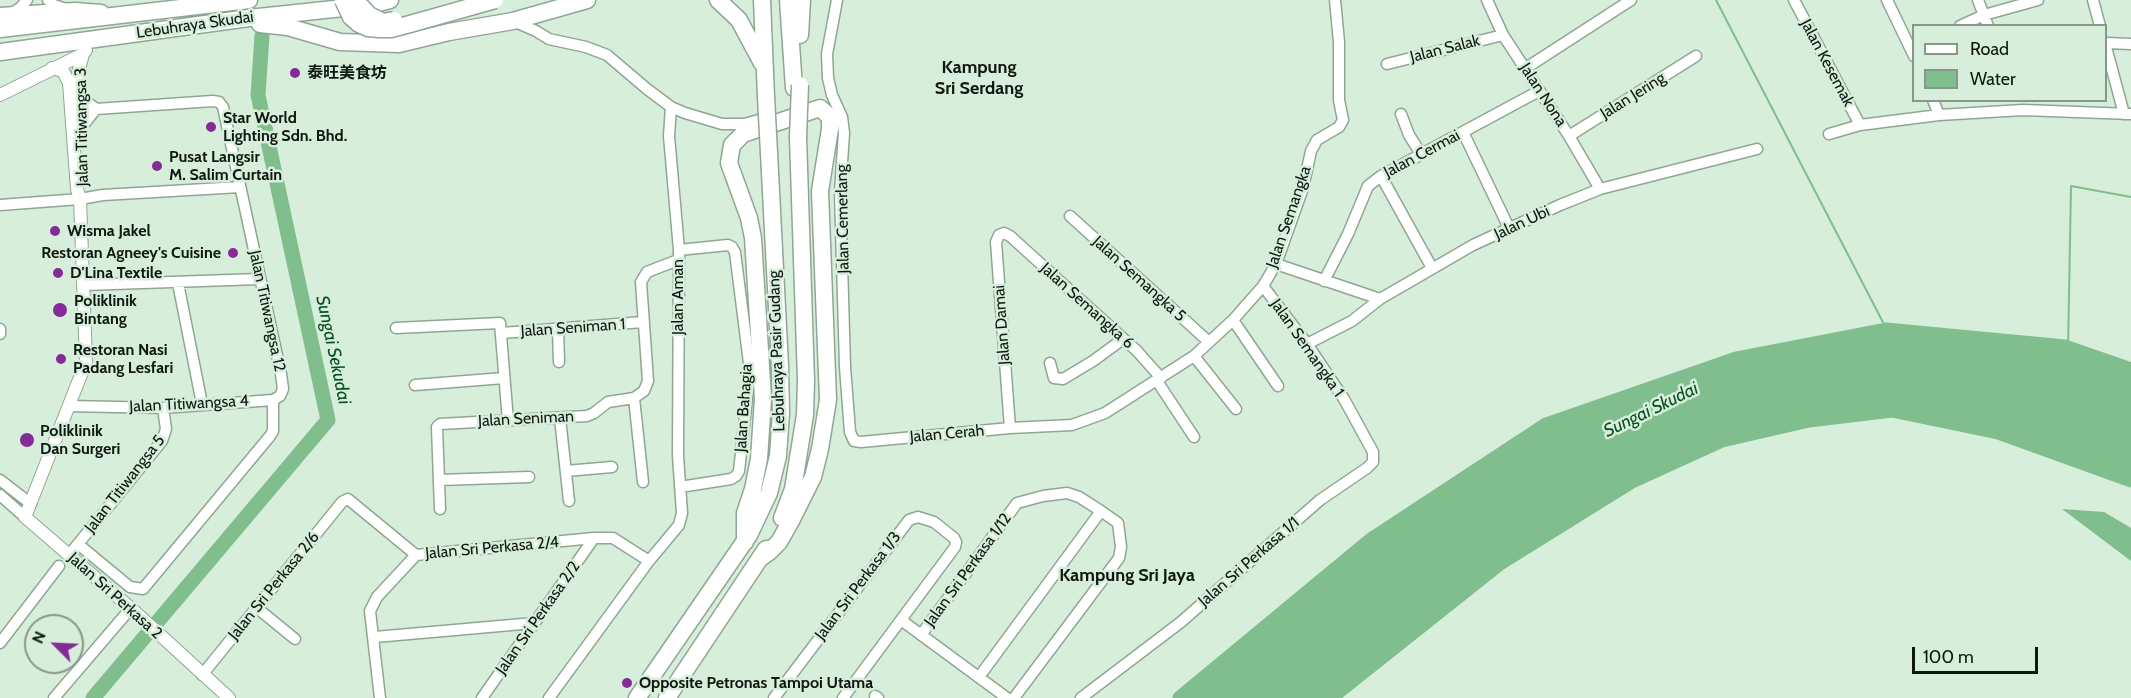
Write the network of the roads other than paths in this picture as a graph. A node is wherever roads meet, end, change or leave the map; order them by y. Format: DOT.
graph roads {
  1 [pos="27,0"];
  2 [pos="48,0"];
  3 [pos="217,0"];
  4 [pos="249,0"];
  5 [pos="343,0"];
  6 [pos="358,0"];
  7 [pos="390,0"];
  8 [pos="476,0"];
  9 [pos="495,0"];
  10 [pos="554,0"];
  11 [pos="587,0"];
  12 [pos="718,0"];
  13 [pos="788,0"];
  14 [pos="802,0"];
  15 [pos="809,0"];
  16 [pos="837,0"];
  17 [pos="1335,0"];
  18 [pos="1487,0"];
  19 [pos="1631,0"];
  20 [pos="1794,0"];
  21 [pos="1887,0"];
  22 [pos="1978,0"];
  23 [pos="2037,0"];
  24 [pos="2093,0"];
  25 [pos="761,4"];
  26 [pos="195,6"];
  27 [pos="75,11"];
  28 [pos="117,15"];
  29 [pos="3,20"];
  30 [pos="1986,20"];
  31 [pos="231,21"];
  32 [pos="513,21"];
  33 [pos="1969,24"];
  34 [pos="2099,24"];
  35 [pos="1503,35"];
  36 [pos="96,39"];
  37 [pos="415,41"];
  38 [pos="2131,44"];
  39 [pos="2107,45"];
  40 [pos="2107,48"];
  41 [pos="1912,50"];
  42 [pos="3,52"];
  43 [pos="82,54"];
  44 [pos="801,54"];
  45 [pos="1696,56"];
  46 [pos="1387,64"];
  47 [pos="764,66"];
  48 [pos="52,68"];
  49 [pos="1526,68"];
  50 [pos="797,87"];
  51 [pos="1539,91"];
  52 [pos="0,95"];
  53 [pos="78,95"];
  54 [pos="832,95"];
  55 [pos="1934,102"];
  56 [pos="2021,105"];
  57 [pos="671,107"];
  58 [pos="96,109"];
  59 [pos="1401,114"];
  60 [pos="2128,114"];
  61 [pos="1940,115"];
  62 [pos="1860,125"];
  63 [pos="81,128"];
  64 [pos="1463,132"];
  65 [pos="1829,134"];
  66 [pos="1569,136"];
  67 [pos="1757,149"];
  68 [pos="1421,154"];
  69 [pos="1381,176"];
  70 [pos="240,187"];
  71 [pos="1600,189"];
  72 [pos="80,199"];
  73 [pos="0,205"];
  74 [pos="1070,216"];
  75 [pos="1509,228"];
  76 [pos="1010,236"];
  77 [pos="678,255"];
  78 [pos="1276,264"];
  79 [pos="1432,268"];
  80 [pos="259,279"];
  81 [pos="1324,281"];
  82 [pos="178,283"];
  83 [pos="84,285"];
  84 [pos="1263,286"];
  85 [pos="1380,299"];
  86 [pos="1233,320"];
  87 [pos="644,322"];
  88 [pos="396,328"];
  89 [pos="500,328"];
  90 [pos="0,329"];
  91 [pos="558,329"];
  92 [pos="0,334"];
  93 [pos="1124,339"];
  94 [pos="1209,342"];
  95 [pos="1307,344"];
  96 [pos="1194,356"];
  97 [pos="559,362"];
  98 [pos="1050,363"];
  99 [pos="504,378"];
  100 [pos="1159,380"];
  101 [pos="415,385"];
  102 [pos="1278,386"];
  103 [pos="634,398"];
  104 [pos="273,400"];
  105 [pos="202,404"];
  106 [pos="69,405"];
  107 [pos="163,408"];
  108 [pos="1236,409"];
  109 [pos="1352,411"];
  110 [pos="560,418"];
  111 [pos="508,421"];
  112 [pos="1041,426"];
  113 [pos="1010,428"];
  114 [pos="1194,436"];
  115 [pos="854,441"];
  116 [pos="612,467"];
  117 [pos="566,471"];
  118 [pos="529,477"];
  119 [pos="0,480"];
  120 [pos="439,480"];
  121 [pos="643,482"];
  122 [pos="680,487"];
  123 [pos="0,495"];
  124 [pos="348,499"];
  125 [pos="569,501"];
  126 [pos="31,504"];
  127 [pos="440,509"];
  128 [pos="1101,511"];
  129 [pos="25,517"];
  130 [pos="594,538"];
  131 [pos="745,542"];
  132 [pos="78,544"];
  133 [pos="69,555"];
  134 [pos="416,555"];
  135 [pos="762,557"];
  136 [pos="649,561"];
  137 [pos="59,566"];
  138 [pos="257,608"];
  139 [pos="130,613"];
  140 [pos="901,620"];
  141 [pos="534,623"];
  142 [pos="921,635"];
  143 [pos="375,637"];
  144 [pos="296,639"];
  145 [pos="0,643"];
  146 [pos="202,675"];
  147 [pos="979,677"];
  148 [pos="54,698"];
  149 [pos="229,698"];
  150 [pos="380,698"];
  151 [pos="482,698"];
  152 [pos="549,698"];
  153 [pos="637,698"];
  154 [pos="667,698"];
  155 [pos="774,698"];
  156 [pos="843,698"];
  157 [pos="1007,698"];
  158 [pos="1014,698"];
  159 [pos="1081,698"];
  1 -- 29 [label="street"];
  2 -- 27 [label="street"];
  3 -- 26 [label="main road"];
  4 -- 26 [label="main road, Lebuhraya Skudai"];
  5 -- 9 [label="main road, bridge"];
  6 -- 8 [label="main road, bridge"];
  7 -- 31 [label="main road, Lebuhraya Skudai"];
  10 -- 37 [label="main road"];
  11 -- 32 [label="main road"];
  12 -- 47 [label="main road"];
  13 -- 50 [label="main road, Lebuhraya Pasir Gudang"];
  14 -- 44 [label="main road"];
  15 -- 44 [label="main road"];
  16 -- 54 [label="street, Jalan Cemerlang"];
  17 -- 78 [label="street, Jalan Semangka"];
  18 -- 35 [label="street, Jalan Nona"];
  19 -- 49 [label="street"];
  20 -- 62 [label="street, Jalan Kesemak"];
  21 -- 41 [label="street"];
  22 -- 30 [label="street"];
  23 -- 30 [label="street"];
  24 -- 34 [label="street"];
  25 -- 47 [label="main road, Lebuhraya Pasir Gudang"];
  26 -- 28 [label="main road, Lebuhraya Skudai"];
  27 -- 28 [label="main road"];
  27 -- 29 [label="main road"];
  28 -- 29 [label="main road, Lebuhraya Skudai"];
  30 -- 33 [label="street"];
  31 -- 36 [label="main road, Lebuhraya Skudai"];
  31 -- 37 [label="main road"];
  32 -- 37 [label="main road"];
  32 -- 57 [label="street"];
  35 -- 46 [label="street, Jalan Salak"];
  35 -- 49 [label="street, Jalan Nona"];
  36 -- 42 [label="main road, Lebuhraya Skudai"];
  36 -- 43 [label="street"];
  38 -- 39 [label="street"];
  40 -- 60 [label="street"];
  43 -- 48 [label="street"];
  43 -- 53 [label="street, Jalan Titiwangsa 3"];
  44 -- 50 [label="main road"];
  45 -- 66 [label="street, Jalan Jering"];
  47 -- 131 [label="main road, Lebuhraya Pasir Gudang, bridge"];
  48 -- 52 [label="street"];
  48 -- 72 [label="street, Jalan Titiwangsa 3"];
  49 -- 51 [label="street, Jalan Nona"];
  50 -- 135 [label="main road, Lebuhraya Pasir Gudang, bridge"];
  51 -- 64 [label="street, Jalan Cermai"];
  51 -- 66 [label="street, Jalan Nona"];
  53 -- 58 [label="street"];
  53 -- 63 [label="street, Jalan Titiwangsa 3"];
  54 -- 57 [label="street"];
  54 -- 115 [label="street, Jalan Cemerlang"];
  55 -- 61 [label="street"];
  56 -- 60 [label="street"];
  56 -- 61 [label="street"];
  57 -- 77 [label="street, Jalan Aman"];
  58 -- 63 [label="street"];
  58 -- 70 [label="street, Jalan Titiwangsa 12"];
  59 -- 68 [label="street"];
  61 -- 62 [label="street"];
  62 -- 65 [label="street"];
  63 -- 72 [label="street, Jalan Titiwangsa 3"];
  64 -- 68 [label="street, Jalan Cermai"];
  64 -- 75 [label="street"];
  66 -- 71 [label="street, Jalan Nona"];
  67 -- 71 [label="street, Jalan Ubi"];
  68 -- 69 [label="street, Jalan Cermai"];
  69 -- 79 [label="street"];
  69 -- 81 [label="street, Jalan Cermai"];
  70 -- 72 [label="street"];
  70 -- 80 [label="street, Jalan Titiwangsa 12"];
  71 -- 75 [label="street, Jalan Ubi"];
  72 -- 73 [label="street"];
  72 -- 83 [label="street, Jalan Titiwangsa 3"];
  74 -- 94 [label="street, Jalan Semangka 5"];
  75 -- 79 [label="street, Jalan Ubi"];
  76 -- 93 [label="street, Jalan Semangka 6"];
  76 -- 113 [label="street, Jalan Damai"];
  77 -- 87 [label="street"];
  77 -- 122 [label="street, Jalan Aman"];
  77 -- 122 [label="street, Jalan Bahagia"];
  78 -- 81 [label="street"];
  78 -- 84 [label="street, Jalan Semangka"];
  79 -- 85 [label="street, Jalan Ubi"];
  80 -- 82 [label="street"];
  80 -- 104 [label="street, Jalan Titiwangsa 12"];
  81 -- 85 [label="street"];
  82 -- 83 [label="street"];
  82 -- 105 [label="street"];
  83 -- 106 [label="street, Jalan Titiwangsa 3"];
  84 -- 86 [label="street, Jalan Semangka"];
  84 -- 95 [label="street, Jalan Semangka 1"];
  85 -- 95 [label="street, Jalan Ubi"];
  86 -- 94 [label="street, Jalan Semangka"];
  86 -- 102 [label="street"];
  87 -- 91 [label="street, Jalan Seniman 1"];
  87 -- 103 [label="street"];
  88 -- 89 [label="street, Jalan Seniman 1"];
  89 -- 91 [label="street, Jalan Seniman 1"];
  89 -- 99 [label="street"];
  90 -- 92 [label="street"];
  91 -- 97 [label="street"];
  93 -- 98 [label="street"];
  93 -- 100 [label="street, Jalan Semangka 6"];
  94 -- 96 [label="street, Jalan Semangka"];
  95 -- 109 [label="street, Jalan Semangka 1"];
  96 -- 100 [label="street, Jalan Semangka"];
  96 -- 108 [label="street"];
  99 -- 101 [label="street"];
  99 -- 111 [label="street"];
  100 -- 112 [label="street, Jalan Semangka"];
  100 -- 114 [label="street, Jalan Semangka 6"];
  103 -- 110 [label="street, Jalan Seniman"];
  103 -- 121 [label="street"];
  104 -- 105 [label="street, Jalan Titiwangsa 4"];
  104 -- 132 [label="street, Jalan Titiwangsa 12"];
  105 -- 107 [label="street, Jalan Titiwangsa 4"];
  106 -- 107 [label="street, Jalan Titiwangsa 4"];
  106 -- 126 [label="street, Jalan Titiwangsa 3"];
  107 -- 132 [label="street, Jalan Titiwangsa 5"];
  109 -- 159 [label="street, Jalan Sri Perkasa 1/1"];
  110 -- 111 [label="street, Jalan Seniman"];
  110 -- 117 [label="street"];
  111 -- 120 [label="street, Jalan Seniman"];
  112 -- 113 [label="street, Jalan Cerah"];
  113 -- 115 [label="street, Jalan Cerah"];
  116 -- 117 [label="street"];
  117 -- 125 [label="street"];
  118 -- 120 [label="street"];
  119 -- 126 [label="street"];
  120 -- 127 [label="street, Jalan Seniman"];
  122 -- 136 [label="street, Jalan Aman"];
  123 -- 129 [label="street, Jalan Sri Perkasa 2"];
  124 -- 134 [label="street, Jalan Sri Perkasa 2/4"];
  124 -- 138 [label="street, Jalan Sri Perkasa 2/6"];
  126 -- 129 [label="street, Jalan Titiwangsa 3"];
  128 -- 142 [label="street, Jalan Sri Perkasa 1/12"];
  128 -- 147 [label="street"];
  128 -- 158 [label="street, Jalan Sri Perkasa 1/12"];
  129 -- 133 [label="street, Jalan Sri Perkasa 2"];
  130 -- 134 [label="street, Jalan Sri Perkasa 2/4"];
  130 -- 136 [label="street, Jalan Sri Perkasa 2/4"];
  130 -- 141 [label="street, Jalan Sri Perkasa 2/2"];
  131 -- 135 [label="main road"];
  131 -- 153 [label="main road, Lebuhraya Pasir Gudang"];
  132 -- 133 [label="street, Jalan Titiwangsa 5"];
  133 -- 139 [label="street, Jalan Sri Perkasa 2"];
  134 -- 143 [label="street"];
  135 -- 154 [label="main road, Lebuhraya Pasir Gudang"];
  136 -- 152 [label="street"];
  137 -- 145 [label="street"];
  138 -- 144 [label="street"];
  138 -- 146 [label="street, Jalan Sri Perkasa 2/6"];
  139 -- 146 [label="street, Jalan Sri Perkasa 2"];
  139 -- 148 [label="street"];
  140 -- 142 [label="street"];
  140 -- 155 [label="street, Jalan Sri Perkasa 1/3"];
  140 -- 156 [label="street"];
  141 -- 143 [label="street"];
  141 -- 151 [label="street, Jalan Sri Perkasa 2/2"];
  142 -- 147 [label="street"];
  143 -- 150 [label="street"];
  146 -- 149 [label="street, Jalan Sri Perkasa 2"];
  147 -- 157 [label="street"];
}
